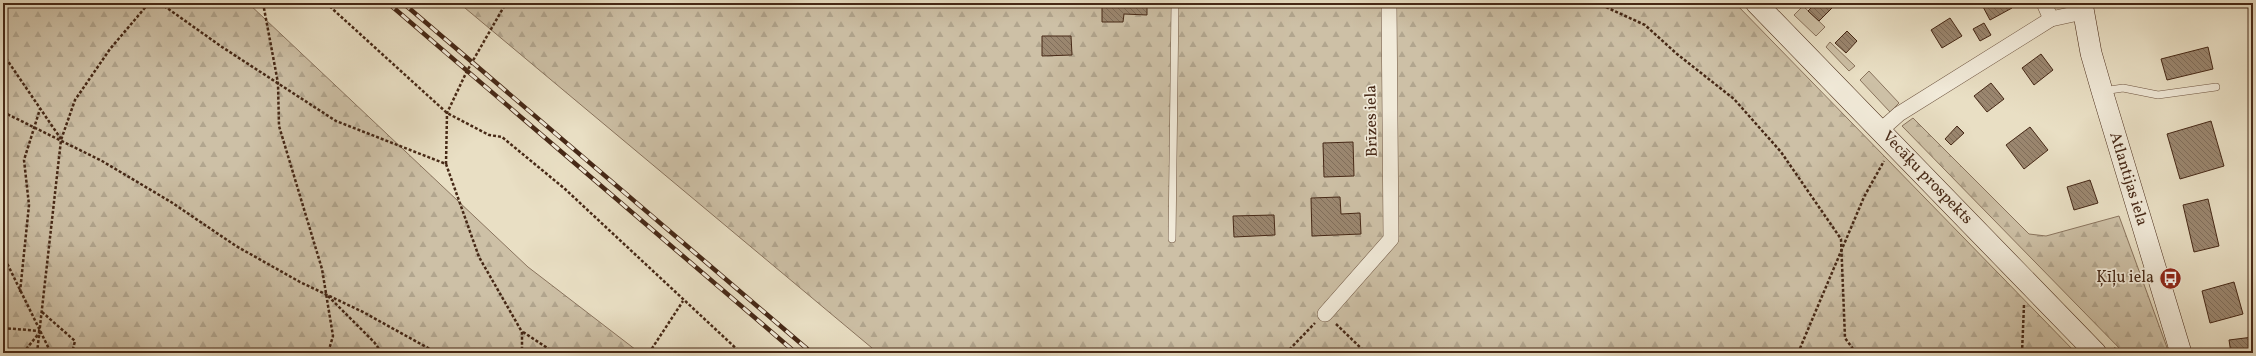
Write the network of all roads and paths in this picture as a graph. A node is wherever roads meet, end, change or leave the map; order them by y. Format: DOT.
graph roads {
  1 [pos="149,3"];
  2 [pos="160,3"];
  3 [pos="263,3"];
  4 [pos="326,3"];
  5 [pos="506,3"];
  6 [pos="1175,3"];
  7 [pos="1389,3"];
  8 [pos="1597,3"];
  9 [pos="1756,3"];
  10 [pos="2044,3"];
  11 [pos="2082,7"];
  12 [pos="2052,19"];
  13 [pos="3,54"];
  14 [pos="278,83"];
  15 [pos="2216,87"];
  16 [pos="2102,91"];
  17 [pos="40,109"];
  18 [pos="3,112"];
  19 [pos="447,112"];
  20 [pos="35,128"];
  21 [pos="1888,136"];
  22 [pos="61,140"];
  23 [pos="446,164"];
  24 [pos="1172,239"];
  25 [pos="1841,251"];
  26 [pos="3,255"];
  27 [pos="2024,281"];
  28 [pos="20,292"];
  29 [pos="327,295"];
  30 [pos="683,300"];
  31 [pos="42,312"];
  32 [pos="1325,314"];
  33 [pos="3,328"];
  34 [pos="40,331"];
  35 [pos="522,332"];
  36 [pos="23,353"];
  37 [pos="37,353"];
  38 [pos="51,353"];
  39 [pos="72,353"];
  40 [pos="328,353"];
  41 [pos="382,353"];
  42 [pos="437,353"];
  43 [pos="522,353"];
  44 [pos="555,353"];
  45 [pos="649,353"];
  46 [pos="741,353"];
  47 [pos="1286,353"];
  48 [pos="1366,353"];
  49 [pos="1798,353"];
  50 [pos="1856,353"];
  51 [pos="2022,353"];
  52 [pos="2096,353"];
  53 [pos="2181,353"];
  1 -- 22 [label="path"];
  2 -- 14 [label="path"];
  3 -- 14 [label="path"];
  4 -- 19 [label="path"];
  5 -- 19 [label="path"];
  6 -- 24 [label="lane"];
  7 -- 32 [label="street, Brīzes iela"];
  8 -- 25 [label="path"];
  9 -- 21 [label="main road, Vecāķu prospekts"];
  10 -- 12 [label="street"];
  11 -- 12 [label="street"];
  11 -- 16 [label="main road, Atlantijas iela"];
  12 -- 21 [label="street"];
  13 -- 17 [label="path"];
  14 -- 23 [label="path"];
  14 -- 29 [label="path"];
  15 -- 16 [label="lane"];
  16 -- 53 [label="main road, Atlantijas iela"];
  17 -- 20 [label="path"];
  17 -- 22 [label="path"];
  18 -- 20 [label="path"];
  19 -- 23 [label="path"];
  19 -- 30 [label="path"];
  20 -- 22 [label="path"];
  20 -- 28 [label="path"];
  21 -- 25 [label="path"];
  21 -- 27 [label="main road, Vecāķu prospekts"];
  22 -- 29 [label="path"];
  22 -- 31 [label="path"];
  23 -- 35 [label="path"];
  25 -- 49 [label="path"];
  25 -- 50 [label="path"];
  26 -- 28 [label="path"];
  27 -- 51 [label="path"];
  27 -- 52 [label="main road, Vecāķu prospekts"];
  28 -- 34 [label="path"];
  29 -- 40 [label="path"];
  29 -- 41 [label="path"];
  29 -- 42 [label="path"];
  30 -- 45 [label="path"];
  30 -- 46 [label="path"];
  31 -- 34 [label="path"];
  31 -- 39 [label="path"];
  32 -- 47 [label="path"];
  32 -- 48 [label="path"];
  33 -- 34 [label="path"];
  34 -- 36 [label="path"];
  34 -- 37 [label="path"];
  34 -- 38 [label="path"];
  35 -- 43 [label="path"];
  35 -- 44 [label="path"];
}
